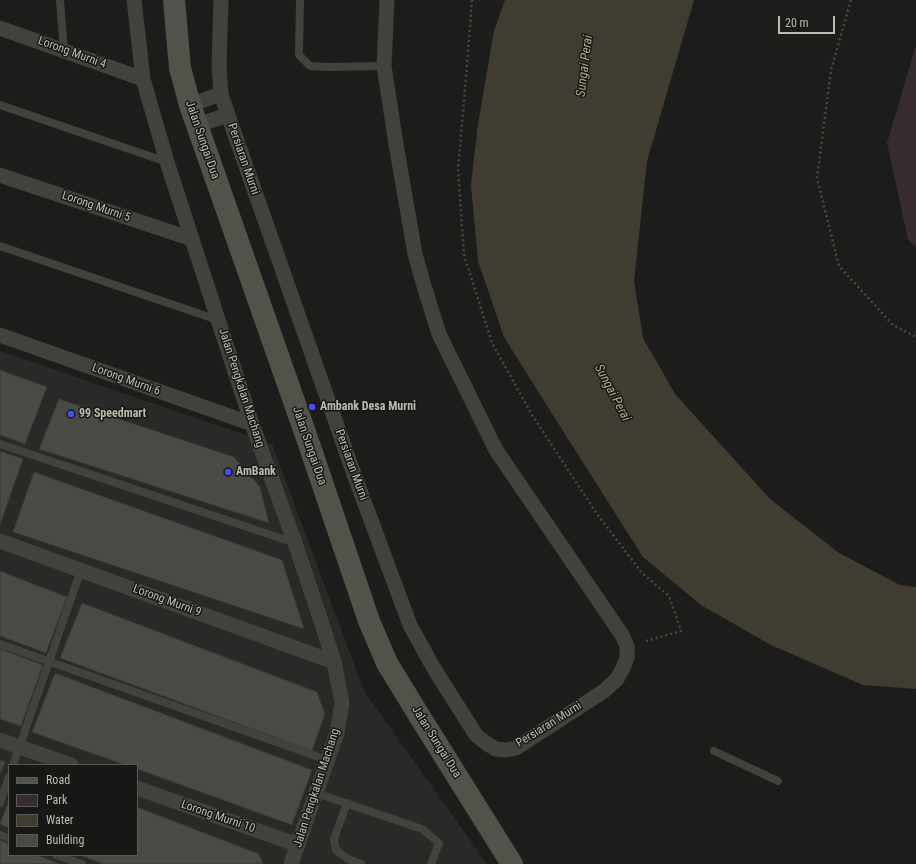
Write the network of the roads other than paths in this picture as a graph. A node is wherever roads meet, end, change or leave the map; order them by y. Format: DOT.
graph roads {
  1 [pos="60,0"];
  2 [pos="134,0"];
  3 [pos="174,0"];
  4 [pos="221,0"];
  5 [pos="300,0"];
  6 [pos="387,0"];
  7 [pos="0,28"];
  8 [pos="64,51"];
  9 [pos="384,66"];
  10 [pos="143,79"];
  11 [pos="221,94"];
  12 [pos="0,105"];
  13 [pos="193,115"];
  14 [pos="228,115"];
  15 [pos="167,162"];
  16 [pos="0,175"];
  17 [pos="192,240"];
  18 [pos="0,246"];
  19 [pos="218,320"];
  20 [pos="0,335"];
  21 [pos="252,424"];
  22 [pos="0,444"];
  23 [pos="0,541"];
  24 [pos="295,543"];
  25 [pos="81,570"];
  26 [pos="0,644"];
  27 [pos="49,662"];
  28 [pos="334,662"];
  29 [pos="0,740"];
  30 [pos="20,747"];
  31 [pos="714,751"];
  32 [pos="328,760"];
  33 [pos="13,764"];
  34 [pos="68,764"];
  35 [pos="8,780"];
  36 [pos="778,781"];
  37 [pos="138,788"];
  38 [pos="316,793"];
  39 [pos="0,803"];
  40 [pos="348,804"];
  41 [pos="298,845"];
  42 [pos="59,856"];
  43 [pos="82,864"];
  44 [pos="291,864"];
  45 [pos="361,864"];
  46 [pos="431,864"];
  47 [pos="512,864"];
  1 -- 8 [label="lane"];
  2 -- 10 [label="street, Jalan Pengkalan Machang"];
  3 -- 13 [label="main road, Jalan Sungai Dua"];
  4 -- 11 [label="street, Persiaran Murni"];
  5 -- 9 [label="lane"];
  6 -- 9 [label="street"];
  7 -- 8 [label="street, Lorong Murni 4"];
  8 -- 10 [label="street, Lorong Murni 4"];
  9 -- 14 [label="street, Persiaran Murni"];
  10 -- 15 [label="street, Jalan Pengkalan Machang"];
  11 -- 13 [label="street"];
  11 -- 14 [label="street, Persiaran Murni"];
  12 -- 15 [label="lane"];
  13 -- 14 [label="street"];
  13 -- 47 [label="main road, Jalan Sungai Dua"];
  15 -- 17 [label="street, Jalan Pengkalan Machang"];
  16 -- 17 [label="street, Lorong Murni 5"];
  17 -- 19 [label="street, Jalan Pengkalan Machang"];
  18 -- 19 [label="lane"];
  19 -- 21 [label="street, Jalan Pengkalan Machang"];
  20 -- 21 [label="street, Lorong Murni 6"];
  21 -- 24 [label="street, Jalan Pengkalan Machang"];
  22 -- 24 [label="lane"];
  23 -- 25 [label="street, Lorong Murni 9"];
  24 -- 28 [label="street, Jalan Pengkalan Machang"];
  25 -- 27 [label="lane"];
  25 -- 28 [label="street, Lorong Murni 9"];
  26 -- 27 [label="lane"];
  27 -- 30 [label="lane"];
  27 -- 32 [label="lane"];
  28 -- 32 [label="street, Jalan Pengkalan Machang"];
  29 -- 30 [label="street"];
  30 -- 33 [label="lane"];
  30 -- 34 [label="street"];
  31 -- 36 [label="lane"];
  32 -- 38 [label="street, Jalan Pengkalan Machang"];
  35 -- 39 [label="lane"];
  37 -- 41 [label="street, Lorong Murni 10"];
  38 -- 40 [label="lane"];
  38 -- 41 [label="street, Jalan Pengkalan Machang"];
  40 -- 45 [label="lane"];
  40 -- 46 [label="lane"];
  41 -- 44 [label="street, Jalan Pengkalan Machang"];
  42 -- 43 [label="lane"];
}
